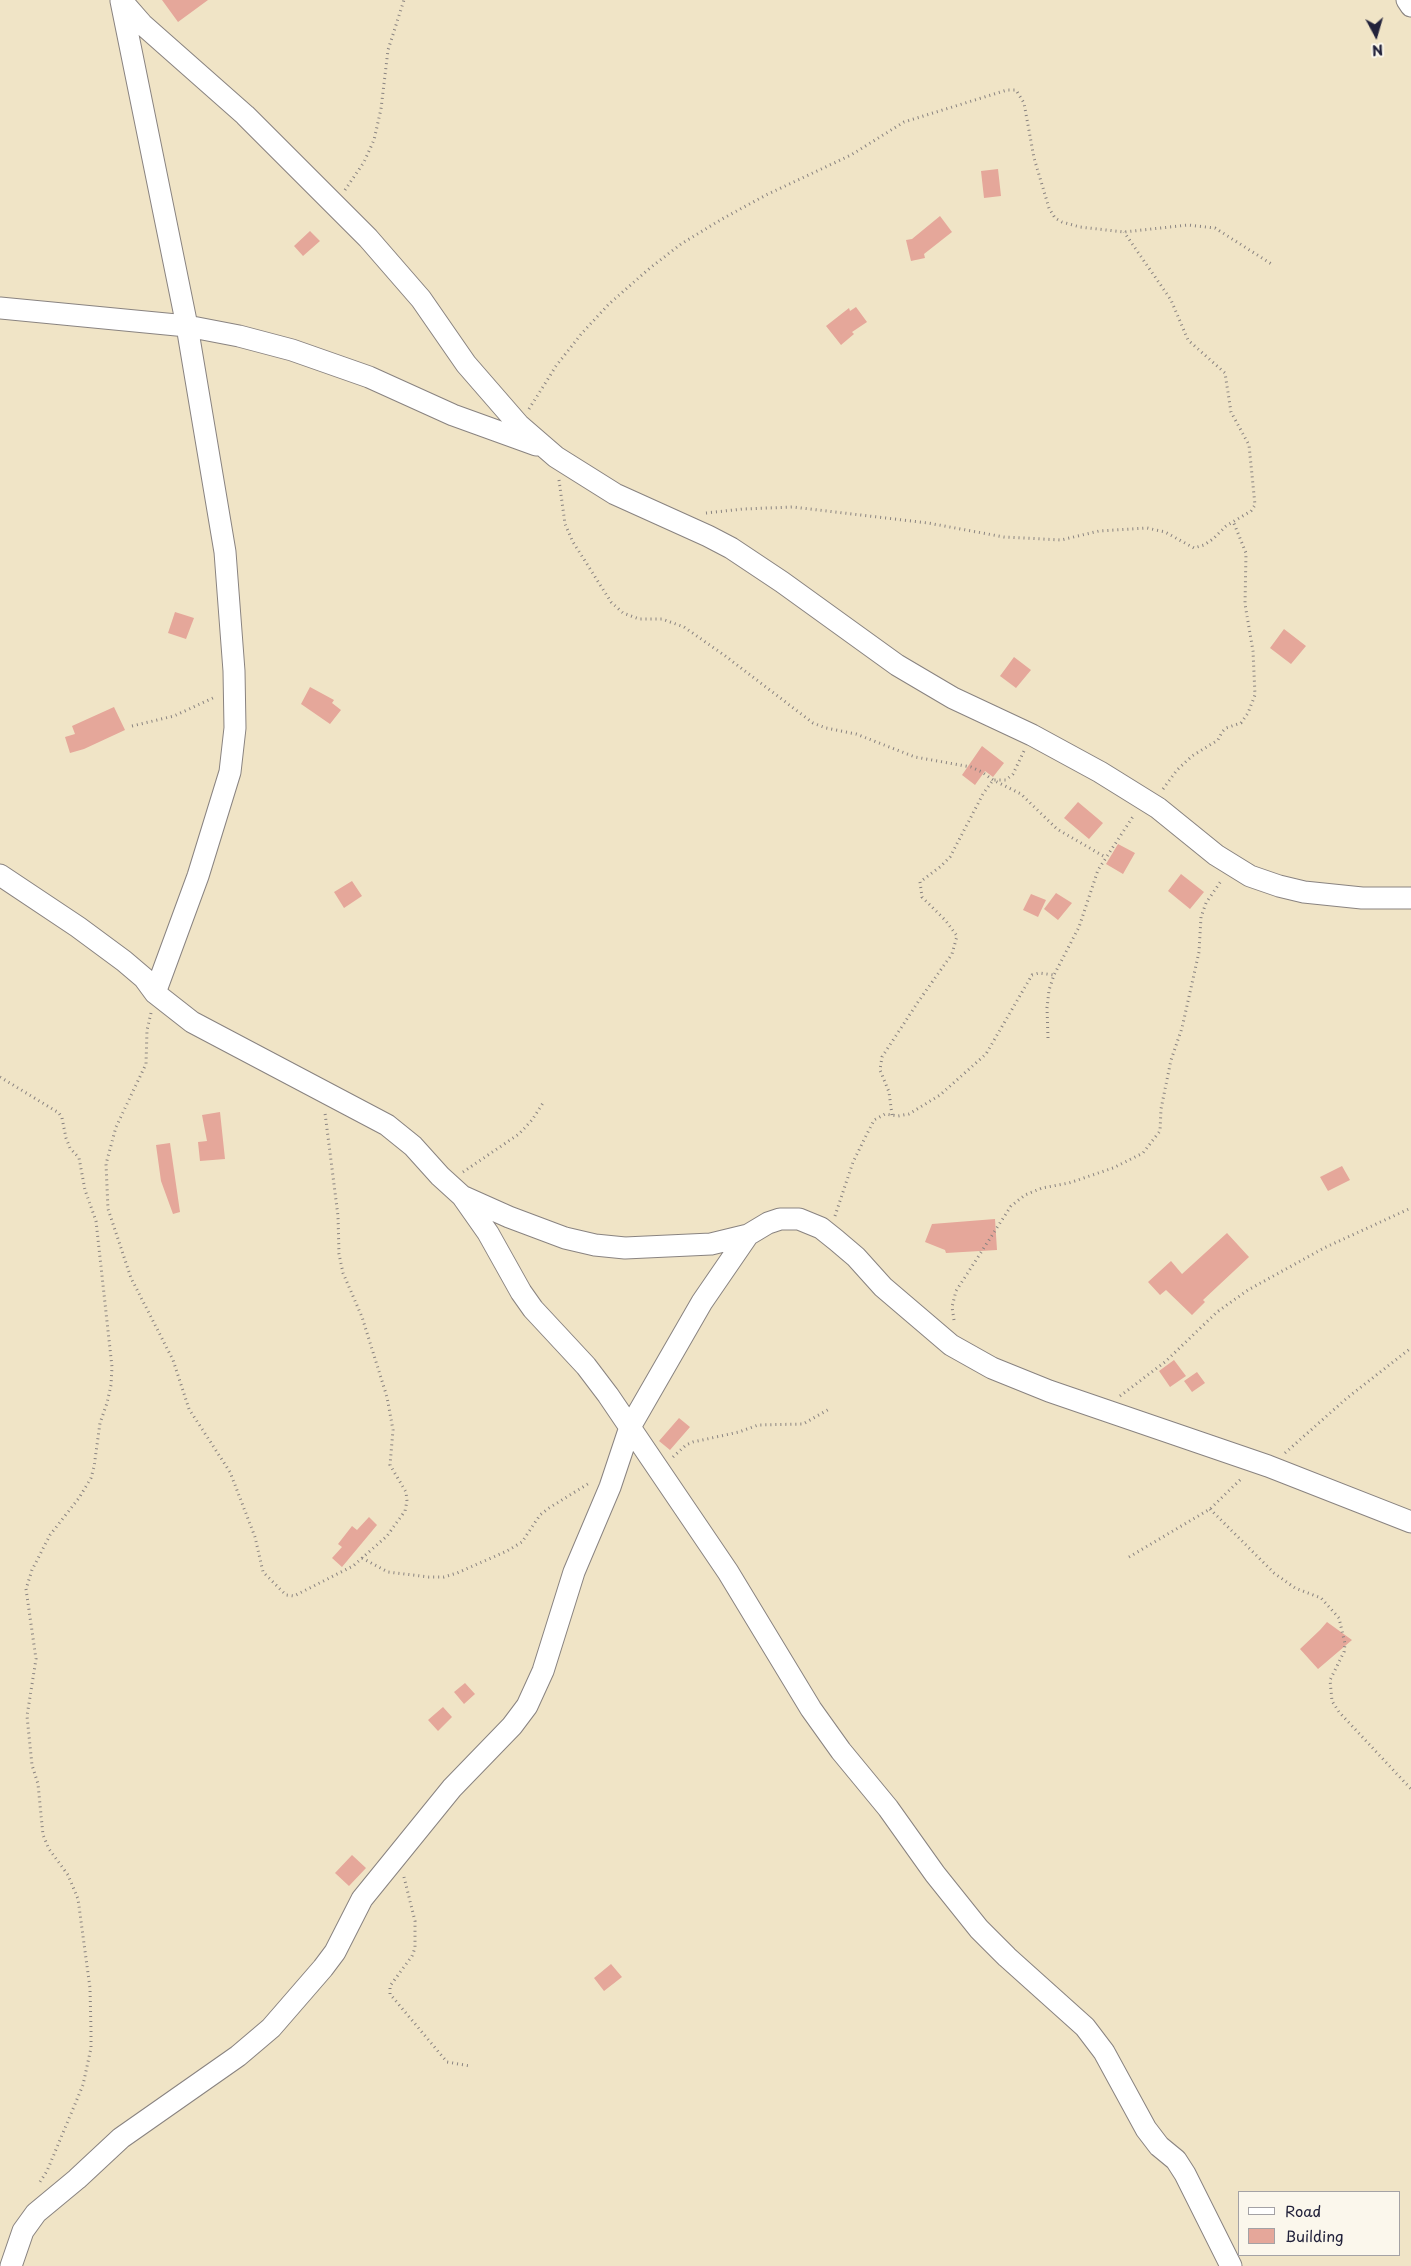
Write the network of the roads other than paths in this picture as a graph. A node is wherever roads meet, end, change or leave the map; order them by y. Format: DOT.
graph roads {
  1 [pos="121,0"];
  2 [pos="1407,0"];
  3 [pos="1411,6"];
  4 [pos="0,308"];
  5 [pos="187,326"];
  6 [pos="550,453"];
  7 [pos="0,875"];
  8 [pos="1411,898"];
  9 [pos="155,993"];
  10 [pos="457,1191"];
  11 [pos="748,1235"];
  12 [pos="630,1427"];
  13 [pos="1411,1522"];
  14 [pos="10,2266"];
  15 [pos="1231,2266"];
  1 -- 5 [label="street"];
  1 -- 6 [label="street"];
  2 -- 3 [label="street"];
  4 -- 5 [label="street"];
  5 -- 6 [label="street"];
  5 -- 9 [label="street"];
  6 -- 8 [label="street"];
  7 -- 9 [label="street"];
  9 -- 10 [label="street"];
  10 -- 11 [label="street"];
  10 -- 12 [label="street"];
  11 -- 12 [label="street"];
  11 -- 13 [label="street"];
  12 -- 14 [label="street"];
  12 -- 15 [label="street"];
}
